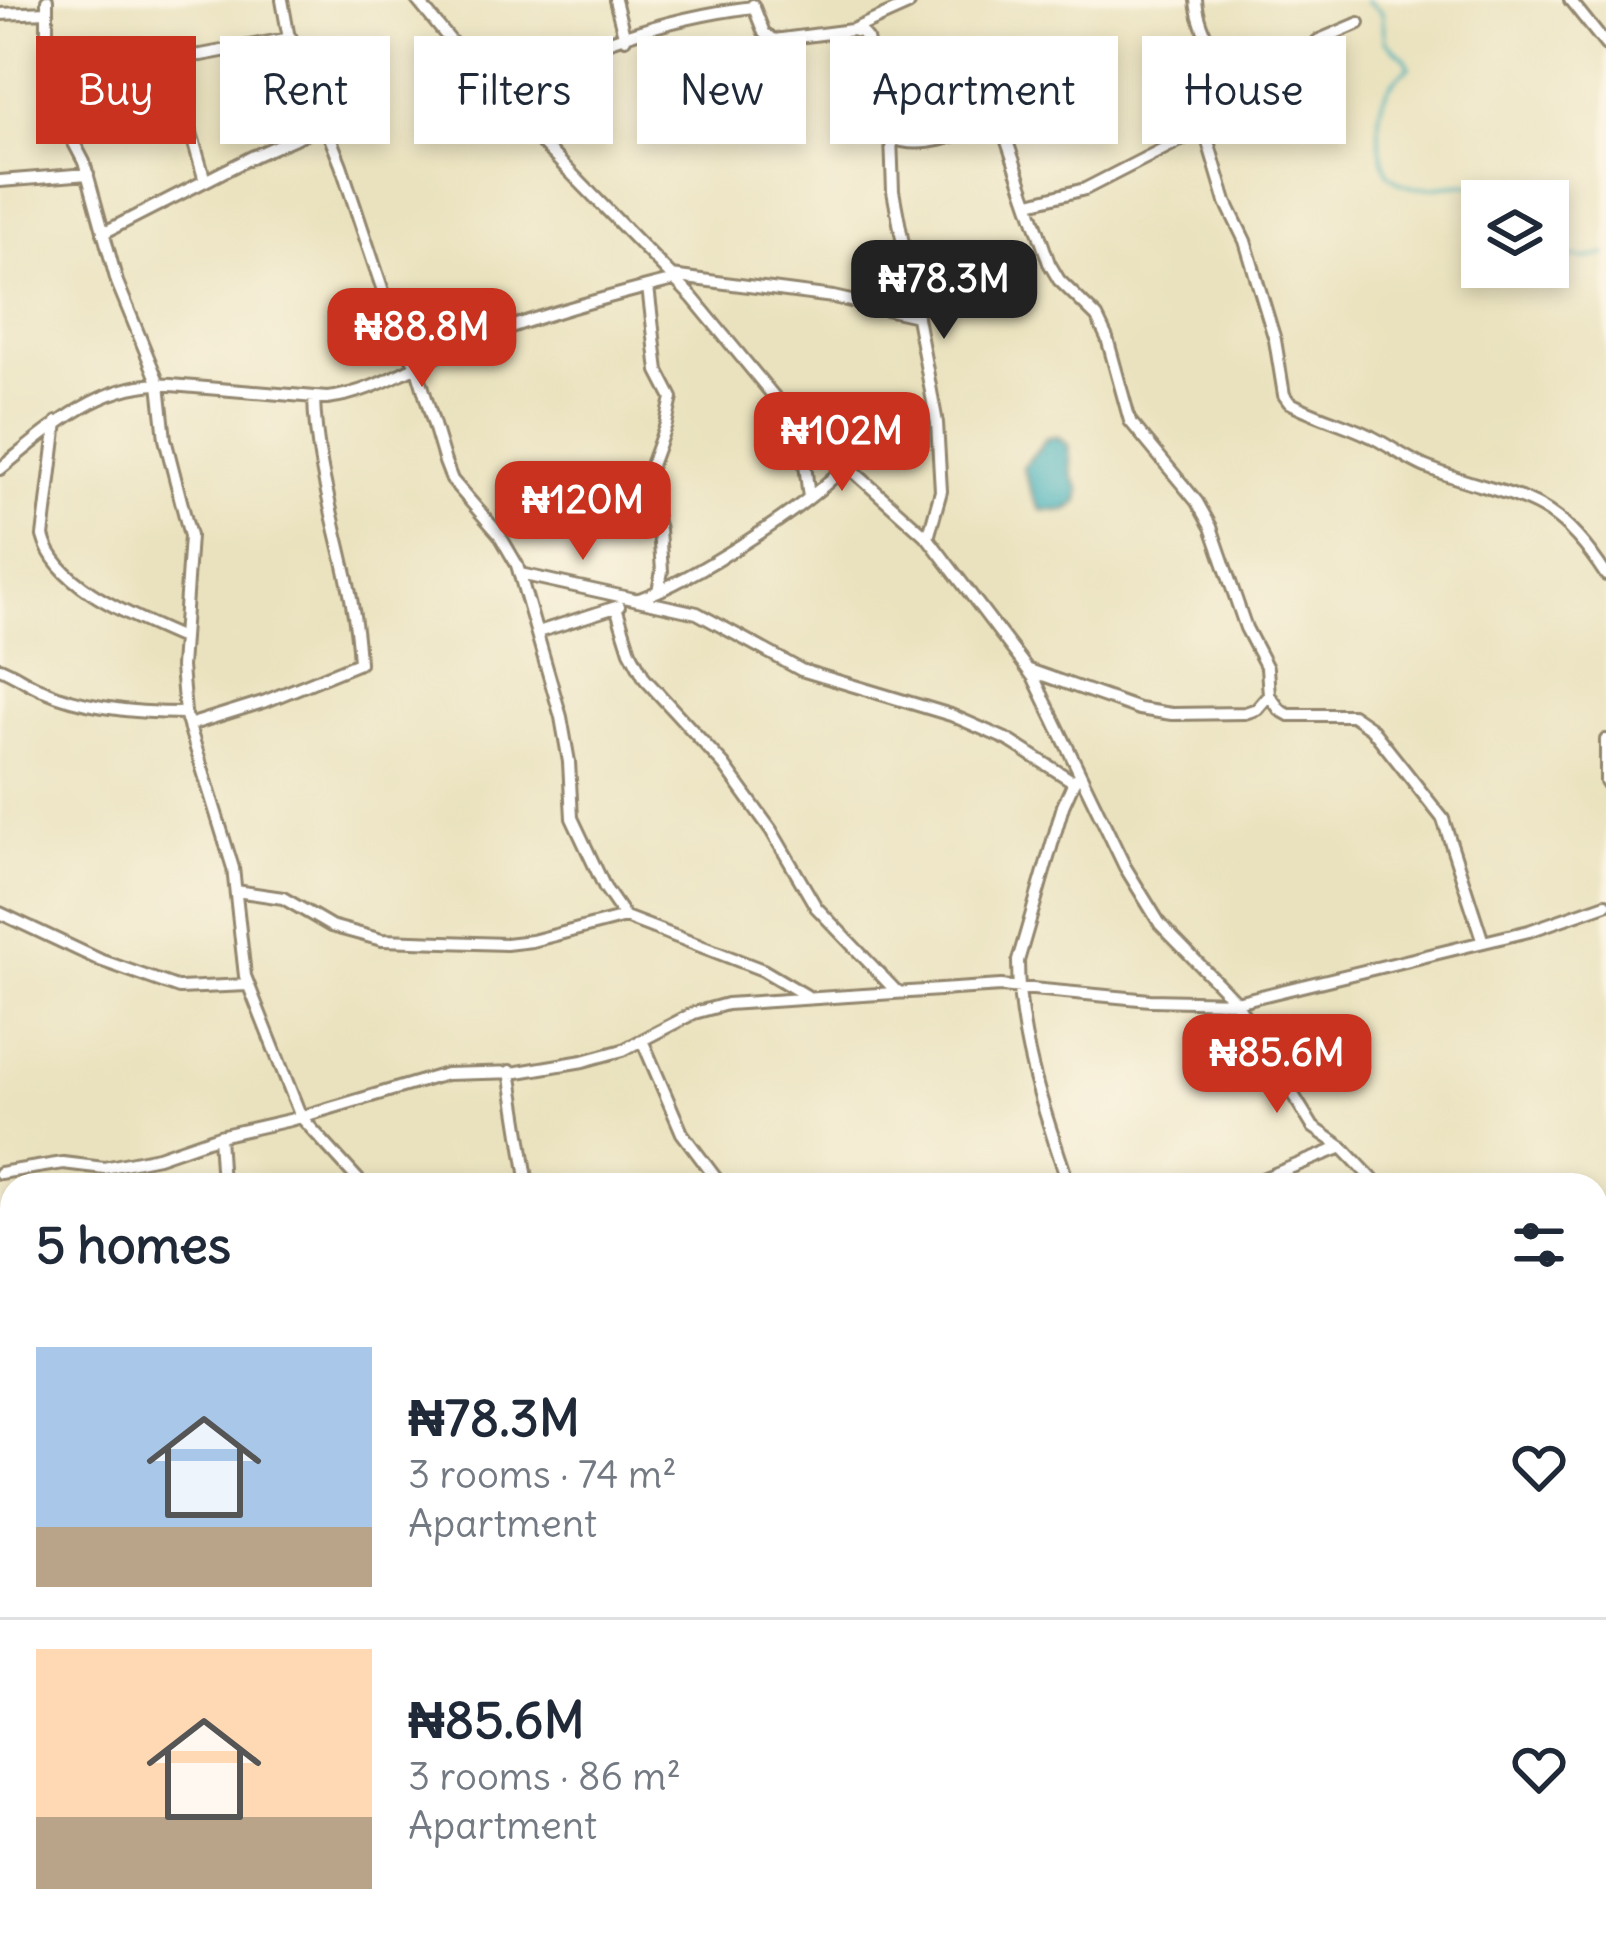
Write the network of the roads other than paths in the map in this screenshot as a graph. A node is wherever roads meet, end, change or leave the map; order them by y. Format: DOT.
graph roads {
  1 [pos="282,0"];
  2 [pos="417,0"];
  3 [pos="615,0"];
  4 [pos="911,0"];
  5 [pos="1196,0"];
  6 [pos="1570,0"];
  7 [pos="753,3"];
  8 [pos="47,6"];
  9 [pos="0,14"];
  10 [pos="1359,23"];
  11 [pos="852,30"];
  12 [pos="290,36"];
  13 [pos="447,36"];
  14 [pos="864,36"];
  15 [pos="1206,36"];
  16 [pos="1332,36"];
  17 [pos="625,39"];
  18 [pos="613,43"];
  19 [pos="1606,45"];
  20 [pos="73,144"];
  21 [pos="194,144"];
  22 [pos="284,144"];
  23 [pos="332,144"];
  24 [pos="542,144"];
  25 [pos="891,144"];
  26 [pos="1007,144"];
  27 [pos="1173,144"];
  28 [pos="1209,144"];
  29 [pos="88,174"];
  30 [pos="0,181"];
  31 [pos="205,181"];
  32 [pos="1030,203"];
  33 [pos="103,233"];
  34 [pos="671,278"];
  35 [pos="647,287"];
  36 [pos="917,316"];
  37 [pos="417,368"];
  38 [pos="159,384"];
  39 [pos="314,398"];
  40 [pos="56,422"];
  41 [pos="800,426"];
  42 [pos="845,466"];
  43 [pos="0,469"];
  44 [pos="809,498"];
  45 [pos="928,538"];
  46 [pos="520,574"];
  47 [pos="1606,575"];
  48 [pos="658,592"];
  49 [pos="635,600"];
  50 [pos="616,607"];
  51 [pos="538,632"];
  52 [pos="182,638"];
  53 [pos="0,668"];
  54 [pos="1027,670"];
  55 [pos="1270,695"];
  56 [pos="187,719"];
  57 [pos="1606,740"];
  58 [pos="1076,778"];
  59 [pos="1606,782"];
  60 [pos="236,891"];
  61 [pos="1606,904"];
  62 [pos="0,914"];
  63 [pos="625,916"];
  64 [pos="1483,942"];
  65 [pos="248,985"];
  66 [pos="1018,986"];
  67 [pos="897,992"];
  68 [pos="808,996"];
  69 [pos="1236,1002"];
  70 [pos="643,1040"];
  71 [pos="511,1072"];
  72 [pos="301,1117"];
  73 [pos="219,1136"];
  74 [pos="1342,1147"];
  75 [pos="0,1173"];
  76 [pos="221,1173"];
  77 [pos="352,1173"];
  78 [pos="526,1173"];
  79 [pos="712,1173"];
  80 [pos="1065,1173"];
  81 [pos="1277,1173"];
  82 [pos="1367,1173"];
  1 -- 12 [label="street"];
  2 -- 13 [label="street"];
  3 -- 17 [label="street"];
  4 -- 11 [label="street"];
  5 -- 15 [label="street"];
  6 -- 19 [label="street"];
  7 -- 11 [label="street"];
  7 -- 17 [label="street"];
  8 -- 9 [label="street"];
  10 -- 16 [label="street"];
  11 -- 14 [label="street"];
  17 -- 18 [label="street"];
  20 -- 29 [label="street"];
  21 -- 31 [label="street"];
  22 -- 31 [label="street"];
  23 -- 37 [label="street"];
  24 -- 34 [label="street"];
  25 -- 36 [label="street"];
  26 -- 32 [label="street"];
  27 -- 32 [label="street"];
  28 -- 47 [label="street"];
  29 -- 30 [label="street"];
  29 -- 33 [label="street"];
  31 -- 33 [label="street"];
  32 -- 55 [label="street"];
  33 -- 38 [label="street"];
  34 -- 35 [label="street"];
  34 -- 36 [label="street"];
  34 -- 41 [label="street"];
  35 -- 37 [label="street"];
  35 -- 48 [label="street"];
  36 -- 45 [label="street"];
  37 -- 39 [label="street"];
  37 -- 46 [label="street"];
  38 -- 39 [label="street"];
  38 -- 40 [label="street"];
  38 -- 52 [label="street"];
  39 -- 56 [label="street"];
  40 -- 43 [label="street"];
  40 -- 52 [label="street"];
  41 -- 42 [label="street"];
  41 -- 44 [label="street"];
  42 -- 44 [label="street"];
  42 -- 45 [label="street"];
  44 -- 48 [label="street"];
  45 -- 54 [label="street"];
  46 -- 49 [label="street"];
  46 -- 51 [label="street"];
  48 -- 49 [label="street"];
  49 -- 50 [label="street"];
  49 -- 58 [label="street"];
  50 -- 51 [label="street"];
  50 -- 67 [label="street"];
  51 -- 63 [label="street"];
  52 -- 56 [label="street"];
  53 -- 56 [label="street"];
  54 -- 55 [label="street"];
  54 -- 58 [label="street"];
  55 -- 64 [label="street"];
  56 -- 60 [label="street"];
  57 -- 59 [label="street"];
  58 -- 66 [label="street"];
  58 -- 69 [label="street"];
  60 -- 63 [label="street"];
  60 -- 65 [label="street"];
  61 -- 64 [label="street"];
  62 -- 65 [label="street"];
  63 -- 68 [label="street"];
  64 -- 69 [label="street"];
  65 -- 72 [label="street"];
  66 -- 67 [label="street"];
  66 -- 69 [label="street"];
  66 -- 80 [label="street"];
  67 -- 68 [label="street"];
  68 -- 70 [label="street"];
  69 -- 74 [label="street"];
  70 -- 71 [label="street"];
  70 -- 79 [label="street"];
  71 -- 72 [label="street"];
  71 -- 78 [label="street"];
  72 -- 73 [label="street"];
  72 -- 77 [label="street"];
  73 -- 75 [label="street"];
  73 -- 76 [label="street"];
  74 -- 81 [label="street"];
  74 -- 82 [label="street"];
}
